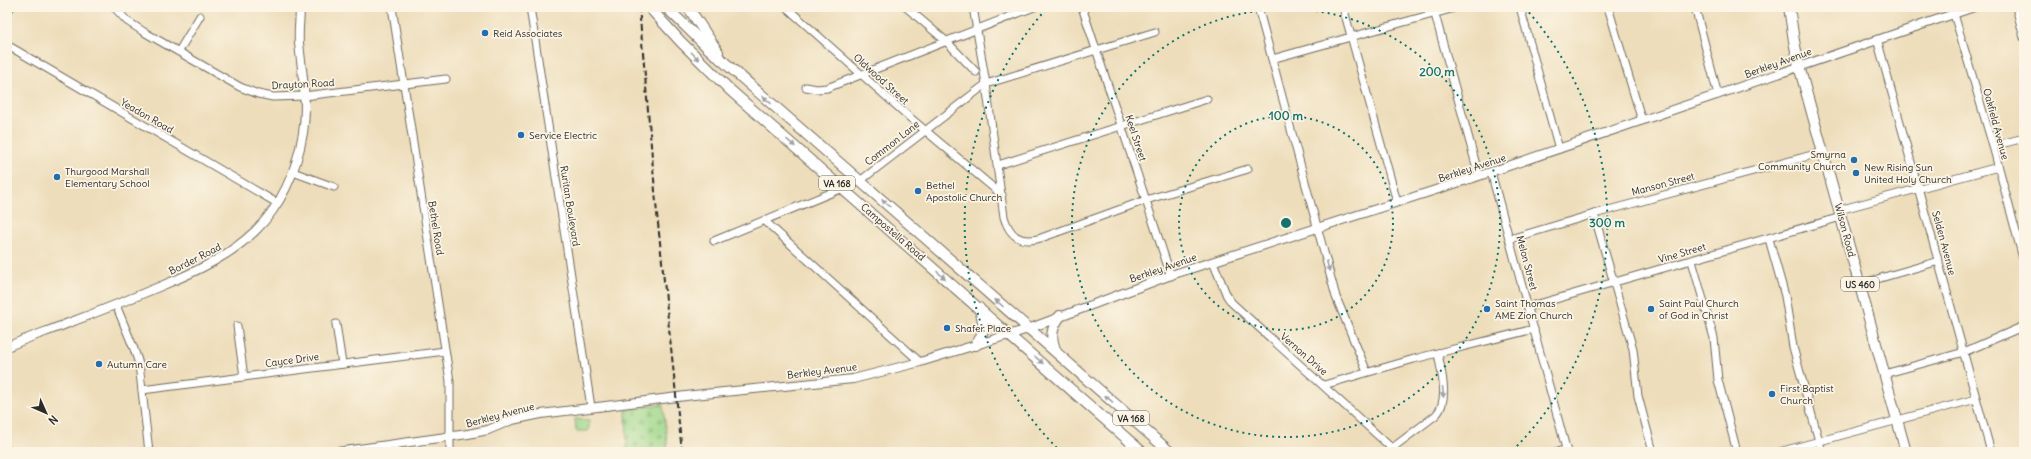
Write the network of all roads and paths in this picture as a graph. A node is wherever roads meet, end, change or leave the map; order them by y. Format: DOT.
graph roads {
  1 [pos="11,7"];
  2 [pos="114,7"];
  3 [pos="300,7"];
  4 [pos="392,7"];
  5 [pos="530,7"];
  6 [pos="649,7"];
  7 [pos="666,7"];
  8 [pos="688,7"];
  9 [pos="786,7"];
  10 [pos="906,7"];
  11 [pos="973,7"];
  12 [pos="1034,7"];
  13 [pos="1082,7"];
  14 [pos="1258,7"];
  15 [pos="1343,7"];
  16 [pos="1458,7"];
  17 [pos="1520,7"];
  18 [pos="1608,7"];
  19 [pos="1695,7"];
  20 [pos="1790,7"];
  21 [pos="1974,7"];
  22 [pos="2016,7"];
  23 [pos="1434,10"];
  24 [pos="7,12"];
  25 [pos="1954,14"];
  26 [pos="200,16"];
  27 [pos="977,30"];
  28 [pos="1155,32"];
  29 [pos="1351,37"];
  30 [pos="2024,38"];
  31 [pos="1877,39"];
  32 [pos="947,42"];
  33 [pos="7,45"];
  34 [pos="1096,49"];
  35 [pos="179,51"];
  36 [pos="1272,59"];
  37 [pos="729,66"];
  38 [pos="1799,66"];
  39 [pos="976,72"];
  40 [pos="863,75"];
  41 [pos="446,79"];
  42 [pos="986,84"];
  43 [pos="404,85"];
  44 [pos="806,87"];
  45 [pos="1718,95"];
  46 [pos="304,96"];
  47 [pos="1207,99"];
  48 [pos="1642,120"];
  49 [pos="1121,125"];
  50 [pos="925,130"];
  51 [pos="2024,138"];
  52 [pos="1993,146"];
  53 [pos="1559,149"];
  54 [pos="1823,152"];
  55 [pos="998,165"];
  56 [pos="1998,167"];
  57 [pos="1248,169"];
  58 [pos="293,172"];
  59 [pos="1491,172"];
  60 [pos="1479,176"];
  61 [pos="860,181"];
  62 [pos="334,187"];
  63 [pos="1919,188"];
  64 [pos="844,189"];
  65 [pos="1002,195"];
  66 [pos="1146,200"];
  67 [pos="1396,202"];
  68 [pos="278,203"];
  69 [pos="1594,214"];
  70 [pos="1840,214"];
  71 [pos="765,221"];
  72 [pos="1317,228"];
  73 [pos="1510,238"];
  74 [pos="2021,238"];
  75 [pos="1769,239"];
  76 [pos="714,241"];
  77 [pos="1692,261"];
  78 [pos="1939,261"];
  79 [pos="1213,262"];
  80 [pos="2024,262"];
  81 [pos="1170,276"];
  82 [pos="1614,283"];
  83 [pos="1860,284"];
  84 [pos="116,305"];
  85 [pos="1528,307"];
  86 [pos="979,308"];
  87 [pos="1060,316"];
  88 [pos="336,324"];
  89 [pos="237,326"];
  90 [pos="1028,329"];
  91 [pos="1534,329"];
  92 [pos="2023,329"];
  93 [pos="1009,335"];
  94 [pos="976,345"];
  95 [pos="7,347"];
  96 [pos="445,351"];
  97 [pos="1964,352"];
  98 [pos="1438,353"];
  99 [pos="1058,355"];
  100 [pos="920,362"];
  101 [pos="342,364"];
  102 [pos="1367,372"];
  103 [pos="1884,374"];
  104 [pos="244,377"];
  105 [pos="1324,385"];
  106 [pos="142,390"];
  107 [pos="1976,398"];
  108 [pos="591,407"];
  109 [pos="1898,420"];
  110 [pos="451,437"];
  111 [pos="1819,441"];
  112 [pos="7,448"];
  113 [pos="1392,451"];
  114 [pos="1567,451"];
  115 [pos="9,452"];
  116 [pos="150,452"];
  117 [pos="337,452"];
  118 [pos="450,452"];
  119 [pos="1142,452"];
  120 [pos="1170,452"];
  121 [pos="1557,452"];
  122 [pos="1653,452"];
  123 [pos="1737,452"];
  124 [pos="1779,452"];
  125 [pos="1822,452"];
  126 [pos="1906,452"];
  127 [pos="1991,452"];
  1 -- 24 [label="street"];
  2 -- 35 [label="street, Drayton Road"];
  3 -- 46 [label="street, Border Road"];
  4 -- 43 [label="street, Bethel Road"];
  5 -- 108 [label="street, Ruritan Boulevard"];
  6 -- 64 [label="main road, Campostella Road / VA 168, one-way"];
  7 -- 37 [label="main road, VA 168"];
  8 -- 37 [label="main road"];
  9 -- 40 [label="street, Oldwood Street"];
  10 -- 32 [label="street"];
  11 -- 27 [label="street"];
  12 -- 27 [label="street"];
  13 -- 34 [label="street, Keel Street"];
  14 -- 36 [label="street"];
  15 -- 29 [label="street"];
  16 -- 23 [label="street"];
  17 -- 53 [label="street"];
  18 -- 48 [label="street"];
  19 -- 45 [label="street"];
  20 -- 38 [label="main road, Wilson Road / US 460"];
  21 -- 25 [label="street, Berkley Avenue"];
  22 -- 30 [label="street"];
  23 -- 29 [label="street"];
  23 -- 60 [label="street"];
  25 -- 31 [label="street, Berkley Avenue"];
  25 -- 52 [label="street, Oakfield Avenue"];
  26 -- 35 [label="street"];
  27 -- 32 [label="street"];
  27 -- 42 [label="street"];
  28 -- 34 [label="street, Common Lane"];
  29 -- 36 [label="street"];
  29 -- 67 [label="street"];
  31 -- 38 [label="street, Berkley Avenue"];
  31 -- 63 [label="street, Selden Avenue"];
  32 -- 39 [label="street"];
  32 -- 40 [label="street"];
  33 -- 68 [label="street, Yeadon Road"];
  34 -- 42 [label="street, Common Lane"];
  34 -- 49 [label="street, Keel Street"];
  35 -- 46 [label="street, Drayton Road"];
  36 -- 72 [label="street"];
  61 -- 37 [label="main road, Campostella Road / VA 168, one-way"];
  38 -- 45 [label="street, Berkley Avenue"];
  38 -- 54 [label="main road, Wilson Road / US 460"];
  40 -- 44 [label="street"];
  40 -- 50 [label="street, Oldwood Street"];
  41 -- 43 [label="street, Drayton Road"];
  42 -- 50 [label="street, Common Lane"];
  42 -- 55 [label="street"];
  43 -- 46 [label="street, Drayton Road"];
  43 -- 96 [label="street, Bethel Road"];
  45 -- 48 [label="street, Berkley Avenue"];
  46 -- 58 [label="street, Border Road"];
  47 -- 49 [label="street"];
  48 -- 53 [label="street, Berkley Avenue"];
  49 -- 55 [label="street"];
  49 -- 66 [label="street, Keel Street"];
  50 -- 61 [label="street, Common Lane"];
  50 -- 65 [label="street, Oldwood Street"];
  51 -- 52 [label="street"];
  52 -- 56 [label="street, Oakfield Avenue"];
  53 -- 59 [label="street, Berkley Avenue"];
  54 -- 69 [label="street, Manson Street"];
  54 -- 70 [label="main road, Wilson Road / US 460"];
  55 -- 65 [label="street"];
  56 -- 63 [label="street, Vine Street"];
  56 -- 74 [label="street, Oakfield Avenue"];
  57 -- 66 [label="street"];
  58 -- 62 [label="street"];
  58 -- 68 [label="street, Border Road"];
  59 -- 60 [label="street, Berkley Avenue"];
  59 -- 73 [label="street, Melon Street"];
  60 -- 67 [label="street, Berkley Avenue"];
  61 -- 64 [label="street, Common Lane"];
  90 -- 61 [label="main road, Campostella Road / VA 168, one-way"];
  63 -- 70 [label="street, Vine Street"];
  63 -- 78 [label="street, Selden Avenue"];
  64 -- 71 [label="street, Common Lane"];
  64 -- 86 [label="main road, Campostella Road / VA 168, one-way"];
  65 -- 66 [label="street"];
  66 -- 81 [label="street, Keel Street"];
  67 -- 72 [label="street, Berkley Avenue"];
  68 -- 84 [label="street, Border Road"];
  69 -- 73 [label="street, Manson Street"];
  69 -- 82 [label="street"];
  70 -- 75 [label="street, Vine Street"];
  70 -- 83 [label="main road, Wilson Road / US 460"];
  71 -- 76 [label="street, Common Lane"];
  71 -- 100 [label="street"];
  72 -- 79 [label="street, Berkley Avenue"];
  72 -- 102 [label="street, one-way"];
  73 -- 85 [label="street, Melon Street"];
  74 -- 80 [label="street, Oakfield Avenue"];
  75 -- 77 [label="street, Vine Street"];
  75 -- 111 [label="street"];
  77 -- 82 [label="street, Vine Street"];
  77 -- 123 [label="street"];
  78 -- 83 [label="street"];
  78 -- 97 [label="street, Selden Avenue"];
  79 -- 81 [label="street, Berkley Avenue"];
  79 -- 105 [label="street, Vernon Drive"];
  81 -- 87 [label="street, Berkley Avenue"];
  82 -- 85 [label="street, Vine Street"];
  82 -- 122 [label="street"];
  83 -- 103 [label="main road, Wilson Road / US 460"];
  84 -- 95 [label="street, Border Road"];
  84 -- 106 [label="street"];
  85 -- 91 [label="street, Melon Street"];
  86 -- 93 [label="main road, Campostella Road / VA 168"];
  86 -- 94 [label="main road"];
  87 -- 90 [label="street, Berkley Avenue"];
  87 -- 99 [label="main road"];
  88 -- 101 [label="street"];
  89 -- 104 [label="street"];
  90 -- 93 [label="street, Berkley Avenue"];
  90 -- 99 [label="main road, Campostella Road / VA 168"];
  91 -- 98 [label="street"];
  91 -- 114 [label="street, Melon Street"];
  92 -- 97 [label="street"];
  93 -- 94 [label="street, Berkley Avenue"];
  93 -- 119 [label="main road, Campostella Road / VA 168, one-way"];
  94 -- 100 [label="street, Berkley Avenue"];
  96 -- 101 [label="street, Cayce Drive"];
  96 -- 110 [label="street, Bethel Road"];
  97 -- 103 [label="street"];
  97 -- 107 [label="street, Selden Avenue"];
  98 -- 102 [label="street"];
  98 -- 113 [label="street, one-way"];
  120 -- 99 [label="main road, Campostella Road / VA 168, one-way"];
  100 -- 108 [label="street, Berkley Avenue"];
  101 -- 104 [label="street, Cayce Drive"];
  102 -- 105 [label="street"];
  103 -- 109 [label="main road, Wilson Road / US 460"];
  104 -- 106 [label="street, Cayce Drive"];
  105 -- 113 [label="street, Vernon Drive"];
  106 -- 116 [label="street"];
  107 -- 109 [label="street"];
  107 -- 127 [label="street, Selden Avenue"];
  108 -- 110 [label="street, Berkley Avenue"];
  109 -- 111 [label="street"];
  109 -- 126 [label="main road, Wilson Road / US 460"];
  110 -- 117 [label="street, Berkley Avenue"];
  110 -- 118 [label="street, Bethel Road"];
  111 -- 124 [label="street"];
  111 -- 125 [label="street"];
  112 -- 115 [label="street"];
  114 -- 121 [label="street"];
}
